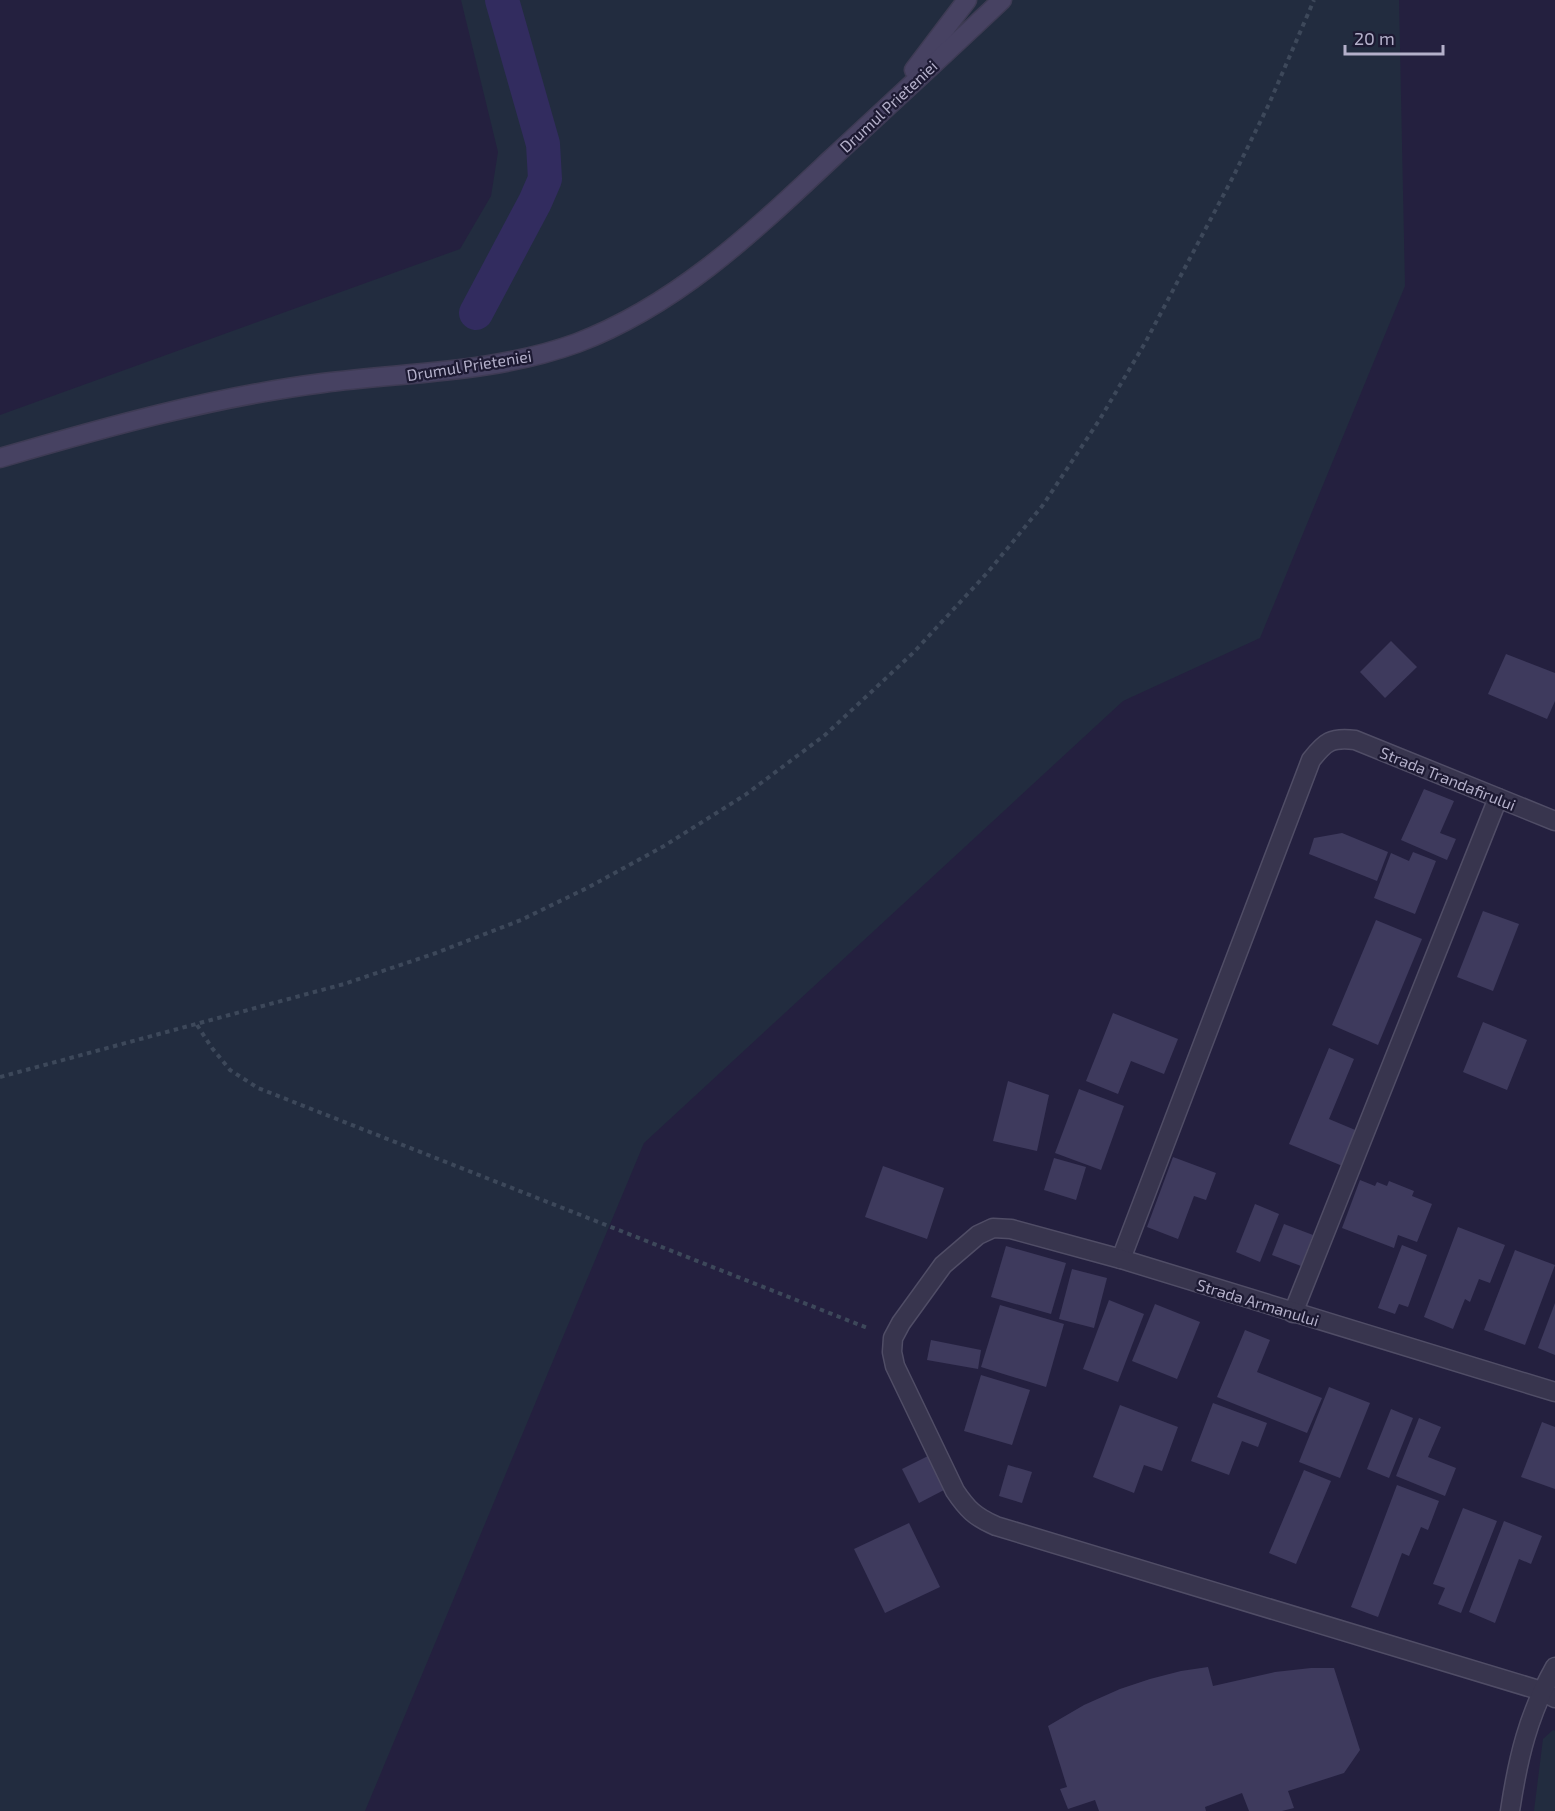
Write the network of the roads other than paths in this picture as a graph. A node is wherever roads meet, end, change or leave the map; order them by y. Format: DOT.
graph roads {
  1 [pos="967,0"];
  2 [pos="1002,0"];
  3 [pos="887,108"];
  4 [pos="0,458"];
  5 [pos="1498,798"];
  6 [pos="1555,821"];
  7 [pos="1121,1259"];
  8 [pos="1293,1313"];
  9 [pos="1555,1392"];
  10 [pos="1555,1667"];
  11 [pos="1548,1694"];
  12 [pos="1510,1811"];
  1 -- 3 [label="street"];
  2 -- 3 [label="street, Drumul Prieteniei"];
  3 -- 4 [label="street, Drumul Prieteniei"];
  5 -- 6 [label="street, Strada Trandafirului"];
  5 -- 7 [label="street, Strada Trandafirului"];
  5 -- 8 [label="street"];
  7 -- 8 [label="street, Strada Armanului"];
  7 -- 11 [label="street, Strada Armanului"];
  8 -- 9 [label="street, Strada Armanului"];
  10 -- 11 [label="street"];
  11 -- 12 [label="street"];
}
